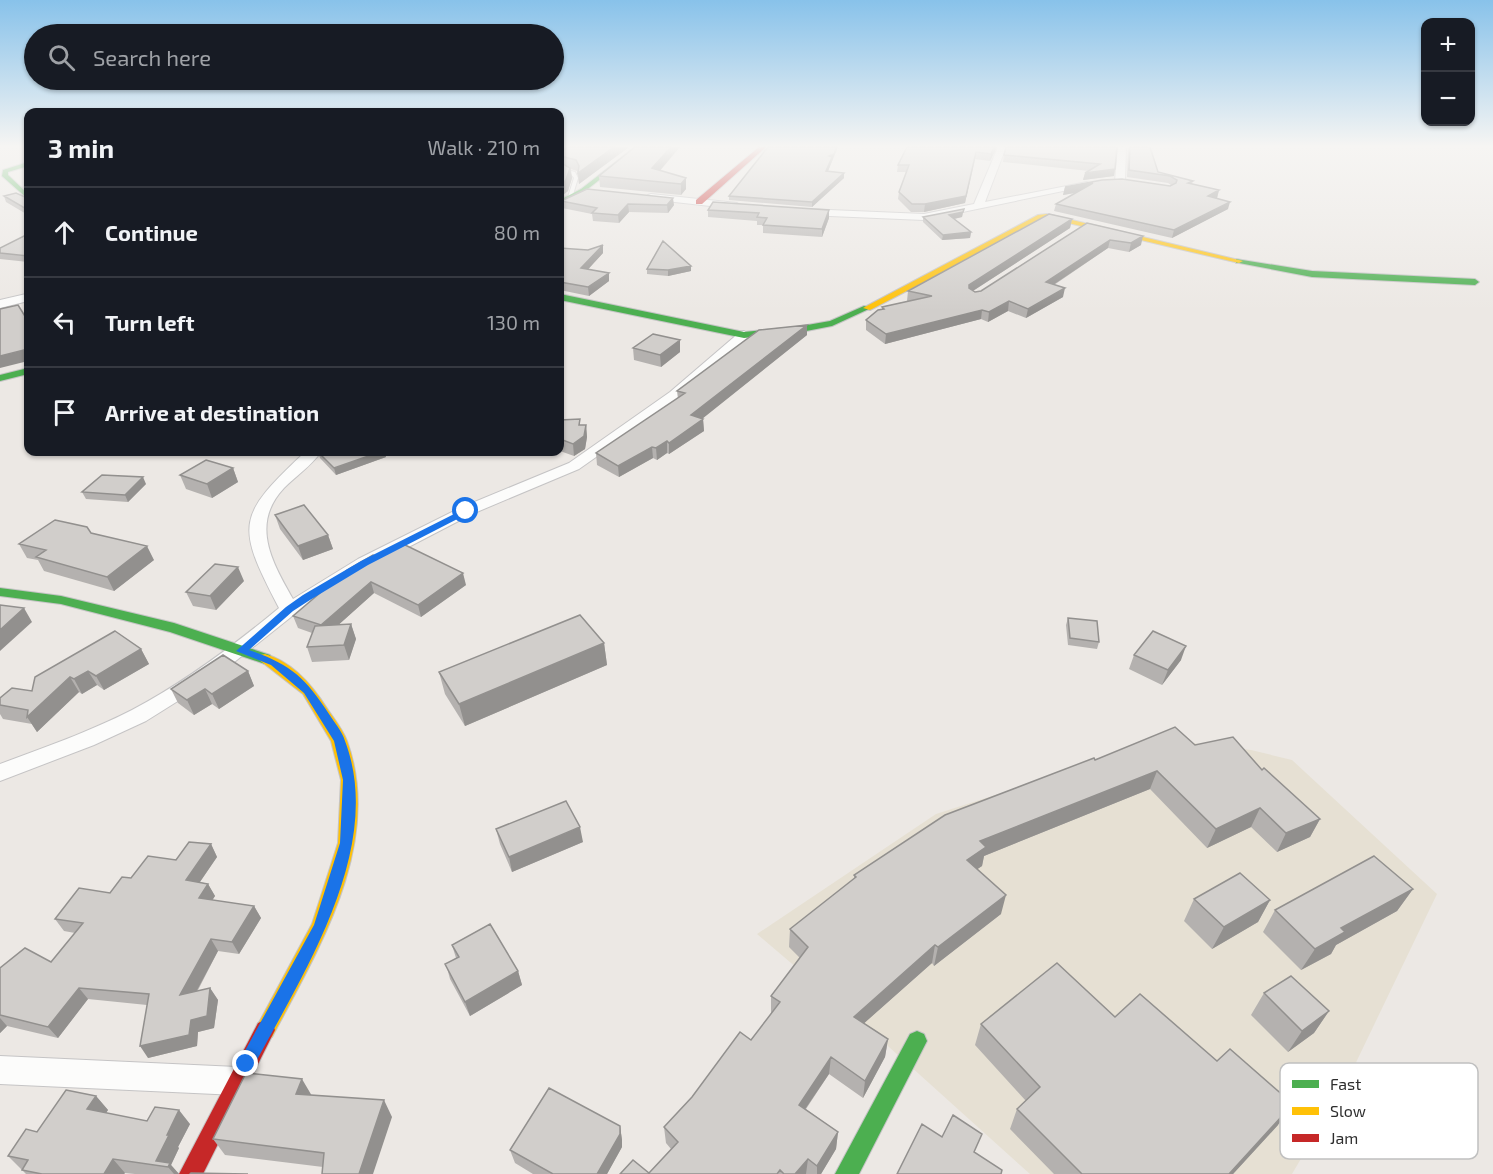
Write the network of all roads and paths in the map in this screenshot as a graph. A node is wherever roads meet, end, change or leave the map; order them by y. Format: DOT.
graph roads {
  1 [pos="699,202"];
  2 [pos="980,202"];
  3 [pos="1007,202"];
  4 [pos="978,207"];
  5 [pos="749,208"];
  6 [pos="800,212"];
  7 [pos="1086,225"];
  8 [pos="1069,236"];
  9 [pos="1475,282"];
  10 [pos="24,298"];
  11 [pos="564,298"];
  12 [pos="0,304"];
  13 [pos="744,335"];
  14 [pos="24,372"];
  15 [pos="0,378"];
  16 [pos="309,456"];
  17 [pos="0,592"];
  18 [pos="289,609"];
  19 [pos="242,651"];
  20 [pos="0,774"];
  21 [pos="917,1041"];
  22 [pos="0,1070"];
  23 [pos="237,1081"];
  24 [pos="191,1174"];
  25 [pos="847,1174"];
  1 -- 5 [label="street"];
  2 -- 4 [label="street"];
  3 -- 4 [label="street"];
  4 -- 6 [label="street"];
  7 -- 8 [label="street"];
  7 -- 9 [label="street"];
  7 -- 13 [label="street"];
  10 -- 12 [label="street"];
  11 -- 13 [label="street"];
  13 -- 18 [label="street"];
  14 -- 15 [label="street"];
  16 -- 18 [label="street"];
  17 -- 19 [label="street"];
  18 -- 19 [label="street"];
  19 -- 20 [label="street"];
  19 -- 23 [label="street"];
  21 -- 25 [label="street"];
  22 -- 23 [label="street"];
  23 -- 24 [label="street"];
}
